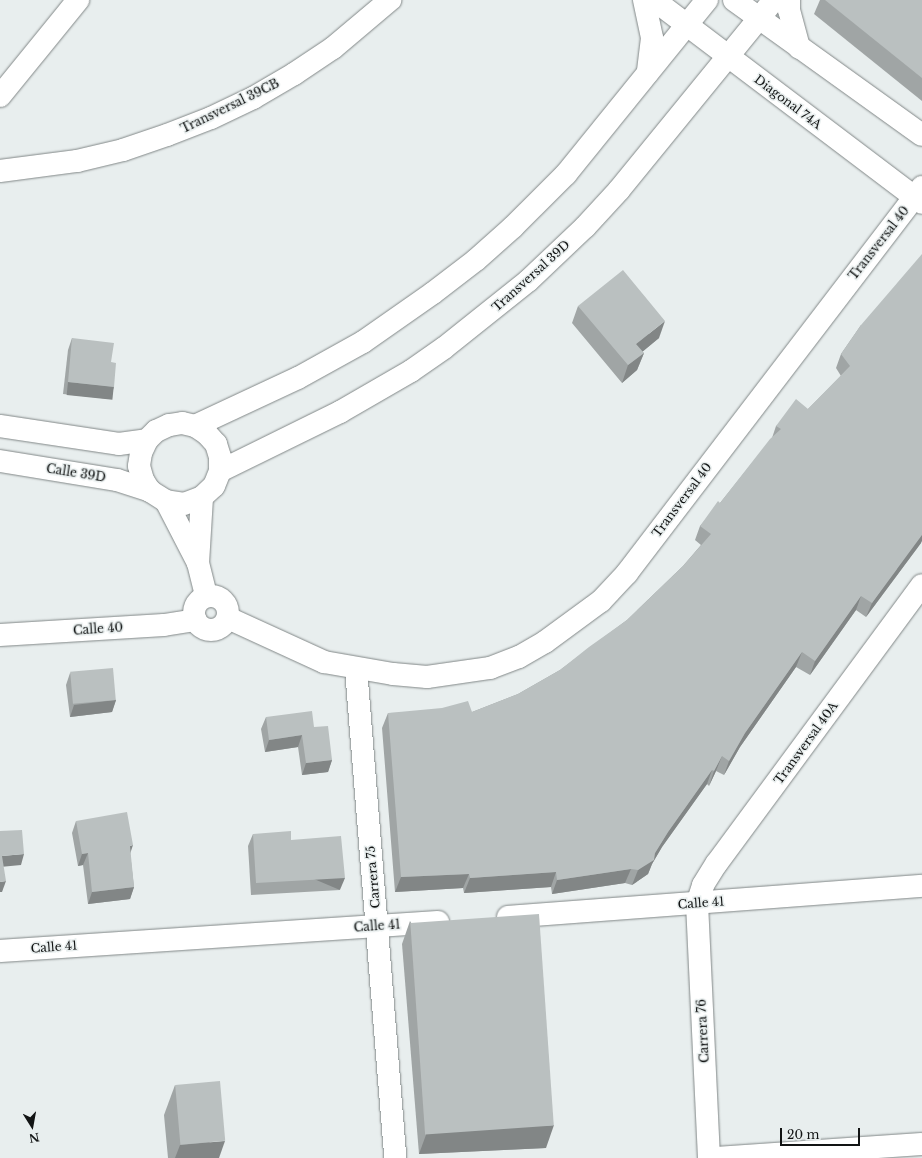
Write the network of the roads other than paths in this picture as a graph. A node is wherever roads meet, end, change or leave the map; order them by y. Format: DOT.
graph roads {
  1 [pos="78,0"];
  2 [pos="390,0"];
  3 [pos="644,0"];
  4 [pos="654,0"];
  5 [pos="707,0"];
  6 [pos="734,0"];
  7 [pos="774,0"];
  8 [pos="790,0"];
  9 [pos="759,18"];
  10 [pos="687,25"];
  11 [pos="799,48"];
  12 [pos="729,57"];
  13 [pos="648,73"];
  14 [pos="0,96"];
  15 [pos="922,135"];
  16 [pos="0,171"];
  17 [pos="920,195"];
  18 [pos="0,426"];
  19 [pos="195,426"];
  20 [pos="147,440"];
  21 [pos="0,461"];
  22 [pos="220,470"];
  23 [pos="158,496"];
  24 [pos="202,498"];
  25 [pos="198,563"];
  26 [pos="922,585"];
  27 [pos="206,596"];
  28 [pos="228,618"];
  29 [pos="196,620"];
  30 [pos="0,635"];
  31 [pos="356,668"];
  32 [pos="922,886"];
  33 [pos="697,904"];
  34 [pos="486,918"];
  35 [pos="455,920"];
  36 [pos="377,926"];
  37 [pos="0,951"];
  38 [pos="922,1144"];
  39 [pos="395,1158"];
  40 [pos="709,1158"];
  41 [pos="716,1158"];
  1 -- 14 [label="street"];
  2 -- 16 [label="street, Transversal 39CB"];
  3 -- 13 [label="street"];
  4 -- 10 [label="street, Diagonal 74A"];
  5 -- 10 [label="street"];
  6 -- 9 [label="street"];
  7 -- 9 [label="street, Transversal 39D"];
  8 -- 11 [label="street"];
  9 -- 11 [label="street"];
  9 -- 12 [label="street, Transversal 39D"];
  10 -- 12 [label="street, Diagonal 74A"];
  10 -- 13 [label="street"];
  11 -- 15 [label="street"];
  12 -- 17 [label="street, Diagonal 74A"];
  12 -- 22 [label="street, Transversal 39D"];
  13 -- 19 [label="street"];
  17 -- 31 [label="street, Transversal 40"];
  18 -- 20 [label="street"];
  19 -- 20 [label="street"];
  19 -- 22 [label="street"];
  20 -- 23 [label="street"];
  21 -- 23 [label="street, Calle 39D"];
  22 -- 24 [label="street"];
  23 -- 24 [label="street"];
  23 -- 25 [label="street"];
  24 -- 25 [label="street"];
  25 -- 27 [label="street"];
  26 -- 33 [label="street, Transversal 40A"];
  27 -- 28 [label="street"];
  27 -- 29 [label="street"];
  28 -- 29 [label="street"];
  28 -- 31 [label="street"];
  29 -- 30 [label="street, Calle 40"];
  31 -- 36 [label="street, Carrera 75"];
  32 -- 33 [label="street, Calle 41"];
  33 -- 34 [label="street, Calle 41"];
  33 -- 40 [label="street, Carrera 76"];
  35 -- 36 [label="street, Calle 41"];
  36 -- 37 [label="street, Calle 41"];
  36 -- 39 [label="street, Carrera 75"];
  38 -- 41 [label="street"];
}
